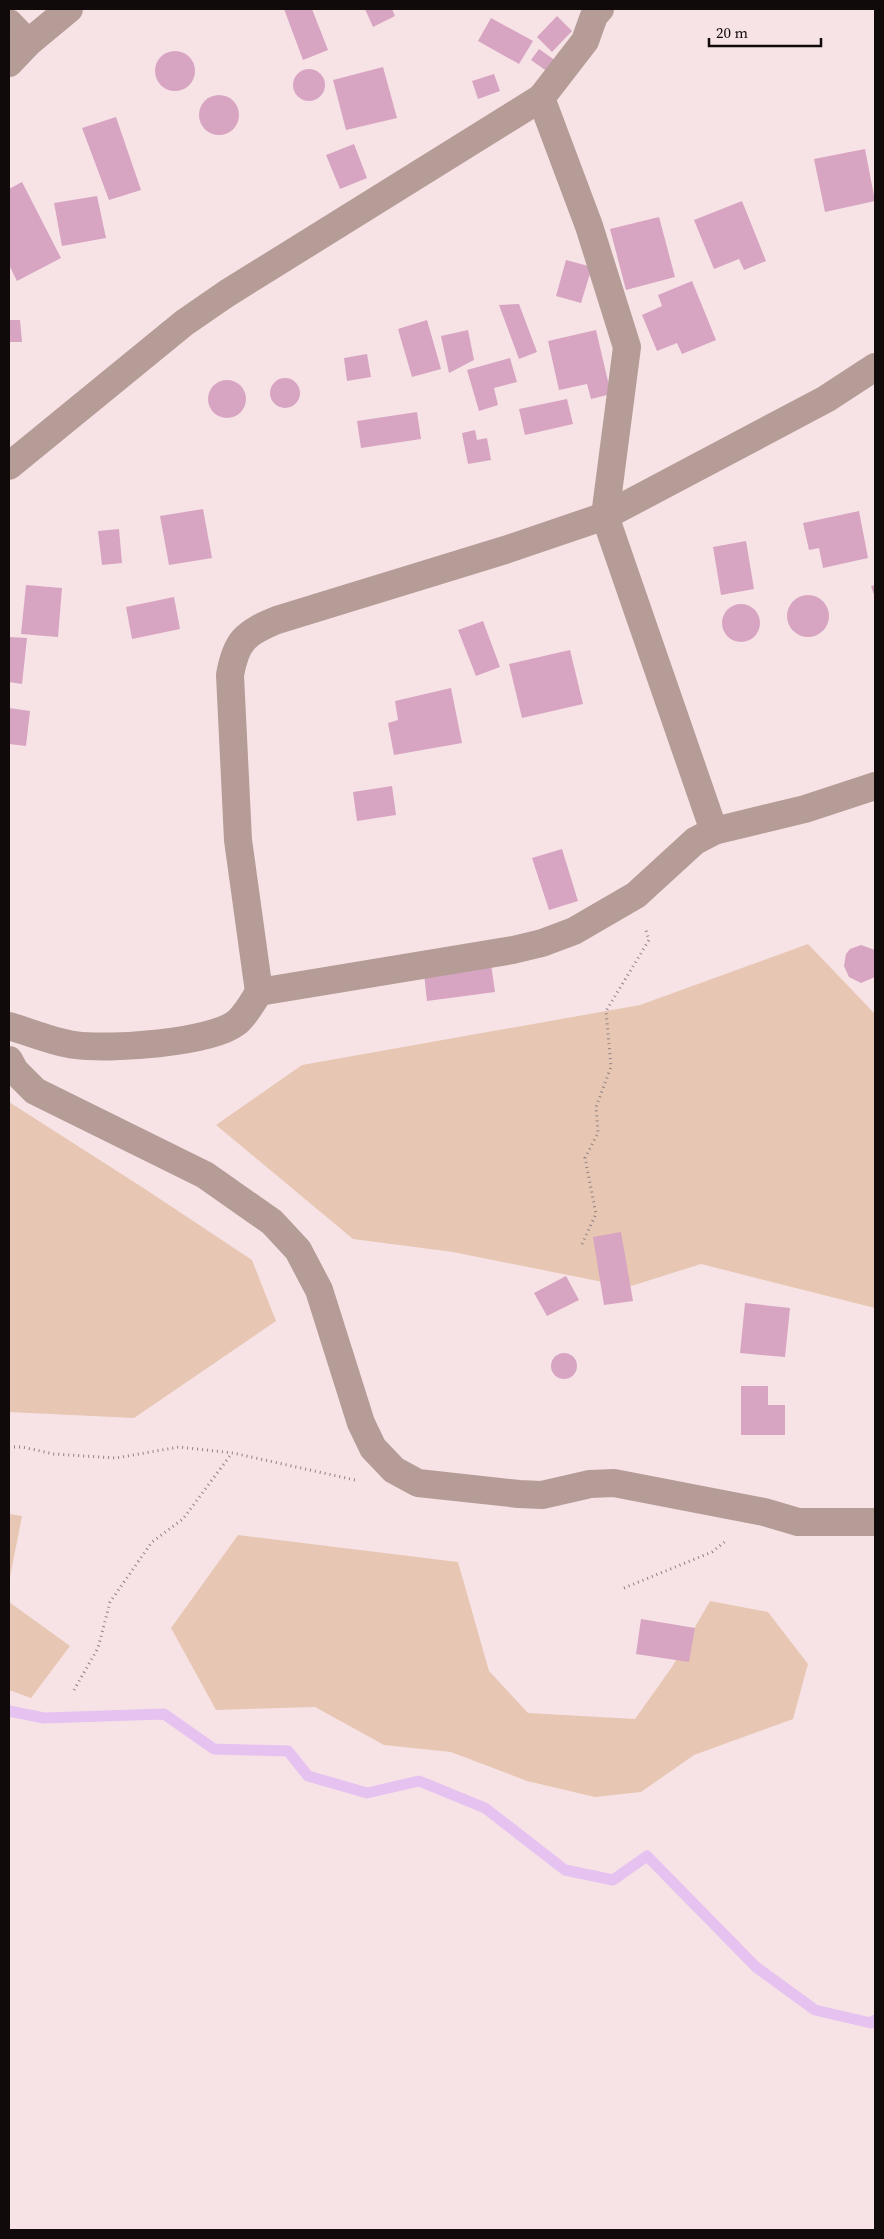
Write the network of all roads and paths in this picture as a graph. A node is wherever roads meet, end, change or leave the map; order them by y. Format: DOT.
graph roads {
  1 [pos="69,9"];
  2 [pos="600,9"];
  3 [pos="9,23"];
  4 [pos="28,43"];
  5 [pos="9,63"];
  6 [pos="541,98"];
  7 [pos="875,367"];
  8 [pos="9,466"];
  9 [pos="605,516"];
  10 [pos="875,786"];
  11 [pos="714,831"];
  12 [pos="636,895"];
  13 [pos="260,992"];
  14 [pos="9,1026"];
  15 [pos="9,1060"];
  16 [pos="582,1244"];
  17 [pos="9,1447"];
  18 [pos="233,1453"];
  19 [pos="359,1480"];
  20 [pos="764,1512"];
  21 [pos="875,1522"];
  22 [pos="624,1588"];
  23 [pos="74,1690"];
  1 -- 4 [label="street"];
  2 -- 6 [label="street"];
  3 -- 4 [label="street"];
  4 -- 5 [label="street"];
  6 -- 8 [label="street"];
  6 -- 9 [label="street"];
  7 -- 9 [label="street"];
  9 -- 11 [label="street"];
  9 -- 13 [label="street"];
  10 -- 11 [label="street"];
  11 -- 12 [label="street"];
  12 -- 13 [label="street"];
  12 -- 16 [label="path"];
  13 -- 14 [label="street"];
  15 -- 20 [label="street"];
  17 -- 18 [label="path"];
  18 -- 19 [label="path"];
  18 -- 23 [label="path"];
  20 -- 21 [label="street"];
  20 -- 22 [label="path"];
}
